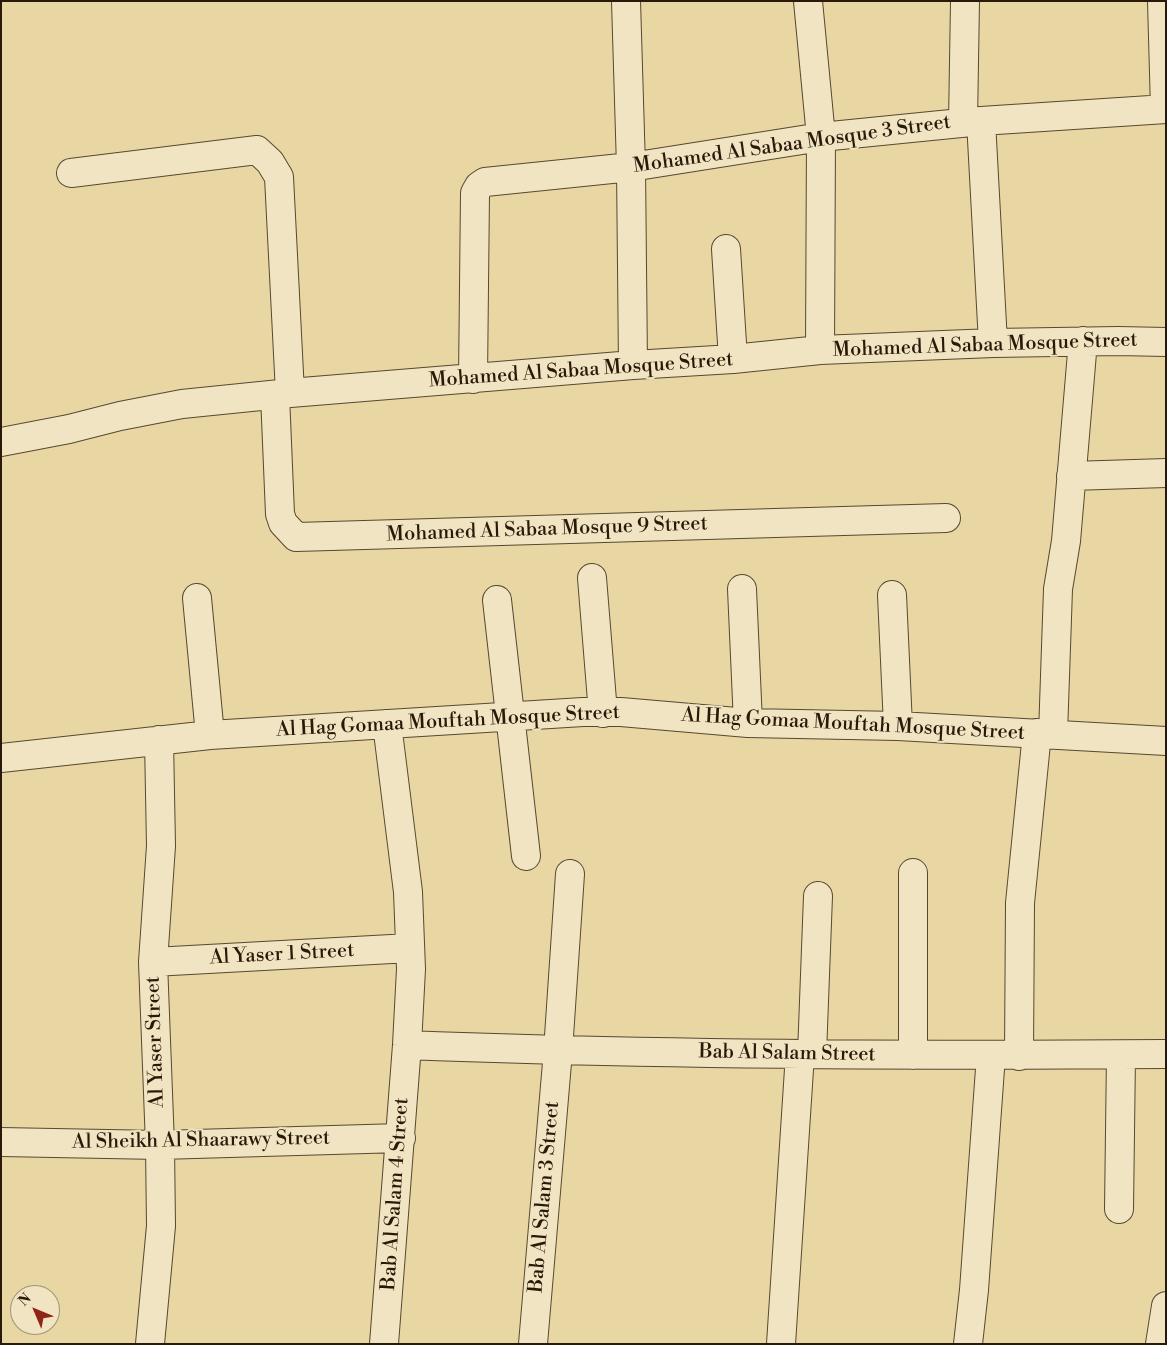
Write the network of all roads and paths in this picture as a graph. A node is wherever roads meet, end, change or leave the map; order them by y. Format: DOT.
graph roads {
  1 [pos="626,1"];
  2 [pos="808,1"];
  3 [pos="965,1"];
  4 [pos="1162,1"];
  5 [pos="1165,109"];
  6 [pos="972,122"];
  7 [pos="821,137"];
  8 [pos="631,167"];
  9 [pos="70,173"];
  10 [pos="726,249"];
  11 [pos="1083,341"];
  12 [pos="1166,342"];
  13 [pos="993,343"];
  14 [pos="820,350"];
  15 [pos="733,359"];
  16 [pos="633,365"];
  17 [pos="473,379"];
  18 [pos="282,394"];
  19 [pos="1,442"];
  20 [pos="1166,473"];
  21 [pos="1071,476"];
  22 [pos="946,518"];
  23 [pos="592,578"];
  24 [pos="742,589"];
  25 [pos="892,595"];
  26 [pos="197,598"];
  27 [pos="497,600"];
  28 [pos="603,713"];
  29 [pos="511,716"];
  30 [pos="748,723"];
  31 [pos="387,724"];
  32 [pos="898,726"];
  33 [pos="1045,734"];
  34 [pos="210,735"];
  35 [pos="159,740"];
  36 [pos="1166,741"];
  37 [pos="1,758"];
  38 [pos="526,856"];
  39 [pos="913,872"];
  40 [pos="570,874"];
  41 [pos="818,896"];
  42 [pos="410,948"];
  43 [pos="154,962"];
  44 [pos="407,1045"];
  45 [pos="558,1051"];
  46 [pos="806,1054"];
  47 [pos="1166,1054"];
  48 [pos="913,1055"];
  49 [pos="991,1055"];
  50 [pos="1121,1055"];
  51 [pos="1019,1056"];
  52 [pos="401,1138"];
  53 [pos="1,1142"];
  54 [pos="160,1144"];
  55 [pos="1119,1209"];
  56 [pos="1166,1306"];
  57 [pos="150,1344"];
  58 [pos="384,1344"];
  59 [pos="533,1344"];
  60 [pos="781,1344"];
  61 [pos="968,1344"];
  62 [pos="1160,1344"];
  1 -- 8 [label="street"];
  2 -- 7 [label="street"];
  3 -- 6 [label="street"];
  4 -- 5 [label="street"];
  5 -- 6 [label="street, Mohamed Al Sabaa Mosque 3 Street"];
  6 -- 7 [label="street, Mohamed Al Sabaa Mosque 3 Street"];
  6 -- 13 [label="street"];
  7 -- 8 [label="street, Mohamed Al Sabaa Mosque 3 Street"];
  7 -- 14 [label="street"];
  8 -- 16 [label="street"];
  8 -- 17 [label="street, Mohamed Al Sabaa Mosque 3 Street"];
  9 -- 18 [label="street"];
  10 -- 15 [label="street"];
  11 -- 12 [label="street, Mohamed Al Sabaa Mosque Street"];
  11 -- 13 [label="street, Mohamed Al Sabaa Mosque Street"];
  11 -- 21 [label="street"];
  13 -- 14 [label="street, Mohamed Al Sabaa Mosque Street"];
  14 -- 15 [label="street, Mohamed Al Sabaa Mosque Street"];
  15 -- 16 [label="street, Mohamed Al Sabaa Mosque Street"];
  16 -- 17 [label="street, Mohamed Al Sabaa Mosque Street"];
  17 -- 18 [label="street, Mohamed Al Sabaa Mosque Street"];
  18 -- 19 [label="street, Mohamed Al Sabaa Mosque Street"];
  18 -- 22 [label="street, Mohamed Al Sabaa Mosque 9 Street"];
  20 -- 21 [label="street"];
  21 -- 33 [label="street"];
  23 -- 28 [label="street"];
  24 -- 30 [label="street"];
  25 -- 32 [label="street"];
  26 -- 34 [label="street"];
  27 -- 29 [label="street"];
  28 -- 29 [label="street, Al Hag Gomaa Mouftah Mosque Street"];
  28 -- 30 [label="street, Al Hag Gomaa Mouftah Mosque Street"];
  29 -- 31 [label="street, Al Hag Gomaa Mouftah Mosque Street"];
  29 -- 38 [label="street"];
  30 -- 32 [label="street, Al Hag Gomaa Mouftah Mosque Street"];
  31 -- 34 [label="street, Al Hag Gomaa Mouftah Mosque Street"];
  31 -- 42 [label="street, Bab Al Salam 4 Street"];
  32 -- 33 [label="street, Al Hag Gomaa Mouftah Mosque Street"];
  33 -- 36 [label="street, Al Hag Gomaa Mouftah Mosque Street"];
  33 -- 51 [label="street"];
  34 -- 35 [label="street, Al Hag Gomaa Mouftah Mosque Street"];
  35 -- 37 [label="street, Al Hag Gomaa Mouftah Mosque Street"];
  35 -- 43 [label="street, Al Yaser Street"];
  39 -- 48 [label="street"];
  40 -- 45 [label="street, Bab Al Salam 3 Street"];
  41 -- 46 [label="street"];
  42 -- 43 [label="street, Al Yaser 1 Street"];
  42 -- 44 [label="street, Bab Al Salam 4 Street"];
  43 -- 54 [label="street, Al Yaser Street"];
  44 -- 45 [label="street, Bab Al Salam Street"];
  44 -- 52 [label="street, Bab Al Salam 4 Street"];
  45 -- 46 [label="street, Bab Al Salam Street"];
  45 -- 59 [label="street, Bab Al Salam 3 Street"];
  46 -- 48 [label="street, Bab Al Salam Street"];
  46 -- 60 [label="street"];
  47 -- 50 [label="street, Bab Al Salam Street"];
  48 -- 49 [label="street, Bab Al Salam Street"];
  49 -- 51 [label="street, Bab Al Salam Street"];
  49 -- 61 [label="street"];
  50 -- 51 [label="street, Bab Al Salam Street"];
  50 -- 55 [label="street"];
  52 -- 54 [label="street, Al Sheikh Al Shaarawy Street"];
  52 -- 58 [label="street, Bab Al Salam 4 Street"];
  53 -- 54 [label="street, Al Sheikh Al Shaarawy Street"];
  54 -- 57 [label="street, Al Yaser Street"];
  56 -- 62 [label="street"];
}
